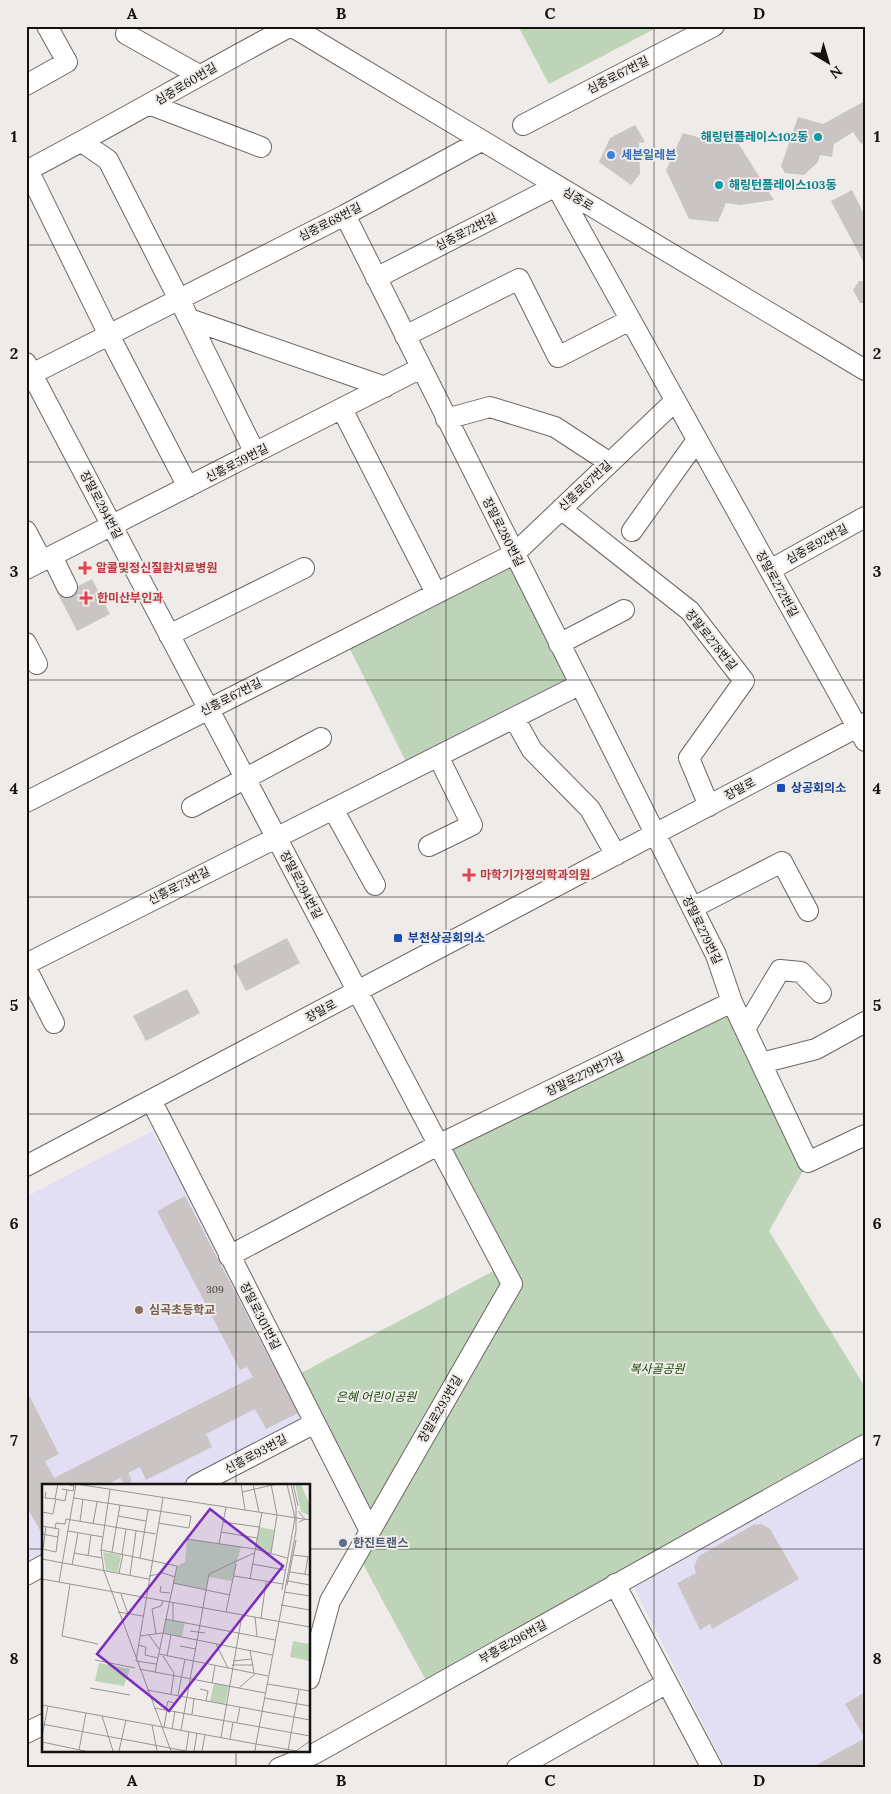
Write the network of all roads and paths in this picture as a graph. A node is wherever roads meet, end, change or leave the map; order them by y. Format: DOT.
graph roads {
  1 [pos="47,26"];
  2 [pos="291,26"];
  3 [pos="714,26"];
  4 [pos="126,34"];
  5 [pos="199,75"];
  6 [pos="26,85"];
  7 [pos="151,105"];
  8 [pos="523,125"];
  9 [pos="482,141"];
  10 [pos="82,142"];
  11 [pos="261,147"];
  12 [pos="27,171"];
  13 [pos="556,186"];
  14 [pos="345,215"];
  15 [pos="376,278"];
  16 [pos="178,300"];
  17 [pos="188,319"];
  18 [pos="630,320"];
  19 [pos="109,335"];
  20 [pos="405,336"];
  21 [pos="421,368"];
  22 [pos="865,370"];
  23 [pos="28,372"];
  24 [pos="385,387"];
  25 [pos="675,401"];
  26 [pos="342,409"];
  27 [pos="446,419"];
  28 [pos="697,440"];
  29 [pos="255,453"];
  30 [pos="610,463"];
  31 [pos="188,487"];
  32 [pos="561,509"];
  33 [pos="865,517"];
  34 [pos="112,526"];
  35 [pos="26,530"];
  36 [pos="632,532"];
  37 [pos="514,554"];
  38 [pos="40,562"];
  39 [pos="304,568"];
  40 [pos="770,570"];
  41 [pos="67,587"];
  42 [pos="436,593"];
  43 [pos="624,610"];
  44 [pos="169,635"];
  45 [pos="26,643"];
  46 [pos="559,644"];
  47 [pos="37,664"];
  48 [pos="580,685"];
  49 [pos="208,708"];
  50 [pos="514,718"];
  51 [pos="862,730"];
  52 [pos="321,738"];
  53 [pos="438,756"];
  54 [pos="245,779"];
  55 [pos="31,795"];
  56 [pos="709,806"];
  57 [pos="192,807"];
  58 [pos="333,809"];
  59 [pos="654,835"];
  60 [pos="275,837"];
  61 [pos="429,846"];
  62 [pos="616,855"];
  63 [pos="375,885"];
  64 [pos="692,908"];
  65 [pos="808,911"];
  66 [pos="26,966"];
  67 [pos="357,992"];
  68 [pos="821,993"];
  69 [pos="732,1002"];
  70 [pos="865,1022"];
  71 [pos="54,1023"];
  72 [pos="745,1029"];
  73 [pos="761,1063"];
  74 [pos="151,1100"];
  75 [pos="865,1135"];
  76 [pos="438,1145"];
  77 [pos="26,1166"];
  78 [pos="229,1256"];
  79 [pos="315,1423"];
  80 [pos="865,1446"];
  81 [pos="198,1484"];
  82 [pos="370,1531"];
  83 [pos="615,1584"];
  84 [pos="310,1675"];
  85 [pos="667,1683"];
  86 [pos="42,1725"];
  87 [pos="26,1733"];
  88 [pos="314,1755"];
  89 [pos="280,1768"];
  90 [pos="517,1768"];
  91 [pos="712,1768"];
  1 -- 6 [label="street"];
  2 -- 5 [label="street, 심중로60번길"];
  2 -- 9 [label="street, 심중로"];
  3 -- 8 [label="street, 심중로67번길"];
  4 -- 5 [label="street"];
  5 -- 7 [label="street, 심중로60번길"];
  7 -- 10 [label="street, 심중로60번길"];
  7 -- 11 [label="street"];
  9 -- 13 [label="street, 심중로"];
  9 -- 14 [label="street, 심중로68번길"];
  10 -- 12 [label="street, 심중로60번길"];
  10 -- 16 [label="street"];
  12 -- 19 [label="street, 심중로60번길"];
  13 -- 15 [label="street, 심중로72번길"];
  13 -- 18 [label="street, 장말로272번길"];
  13 -- 22 [label="street, 심중로"];
  14 -- 15 [label="street, 장말로280번길"];
  14 -- 16 [label="street, 심중로68번길"];
  15 -- 20 [label="street, 장말로280번길"];
  16 -- 17 [label="street"];
  16 -- 19 [label="street, 심중로68번길"];
  17 -- 24 [label="street"];
  17 -- 29 [label="street"];
  18 -- 20 [label="street"];
  18 -- 25 [label="street, 장말로272번길"];
  19 -- 23 [label="street, 심중로68번길"];
  19 -- 31 [label="street"];
  20 -- 21 [label="street, 장말로280번길"];
  21 -- 24 [label="street, 신흥로59번길"];
  21 -- 27 [label="street, 장말로280번길"];
  23 -- 34 [label="street, 장말로294번길"];
  24 -- 26 [label="street, 신흥로59번길"];
  25 -- 28 [label="street, 장말로272번길"];
  25 -- 30 [label="street, 신흥로67번길"];
  26 -- 29 [label="street, 신흥로59번길"];
  26 -- 42 [label="street"];
  27 -- 30 [label="street"];
  27 -- 37 [label="street, 장말로280번길"];
  28 -- 36 [label="street"];
  28 -- 40 [label="street, 장말로272번길"];
  29 -- 31 [label="street, 신흥로59번길"];
  30 -- 32 [label="street, 신흥로67번길"];
  31 -- 34 [label="street, 신흥로59번길"];
  32 -- 37 [label="street, 신흥로67번길"];
  32 -- 56 [label="street, 장말로278번길"];
  33 -- 40 [label="street, 심중로92번길"];
  34 -- 38 [label="street, 신흥로59번길"];
  34 -- 44 [label="street, 장말로294번길"];
  35 -- 38 [label="street"];
  37 -- 42 [label="street, 신흥로67번길"];
  37 -- 46 [label="street, 장말로280번길"];
  38 -- 41 [label="street"];
  39 -- 44 [label="street"];
  40 -- 51 [label="street, 장말로272번길"];
  42 -- 49 [label="street, 신흥로67번길"];
  43 -- 46 [label="street"];
  44 -- 49 [label="street, 장말로294번길"];
  45 -- 47 [label="street"];
  46 -- 48 [label="street, 장말로280번길"];
  48 -- 50 [label="street, 신흥로73번길"];
  48 -- 59 [label="street, 장말로280번길"];
  49 -- 54 [label="street, 장말로294번길"];
  49 -- 55 [label="street, 신흥로67번길"];
  50 -- 53 [label="street, 신흥로73번길"];
  50 -- 62 [label="street"];
  51 -- 56 [label="street, 장말로"];
  52 -- 54 [label="street"];
  53 -- 58 [label="street, 신흥로73번길"];
  53 -- 61 [label="street"];
  54 -- 57 [label="street"];
  54 -- 60 [label="street, 장말로294번길"];
  56 -- 59 [label="street, 장말로"];
  58 -- 60 [label="street, 신흥로73번길"];
  58 -- 63 [label="street"];
  59 -- 62 [label="street, 장말로"];
  59 -- 64 [label="street, 장말로279번길"];
  60 -- 66 [label="street, 신흥로73번길"];
  60 -- 67 [label="street, 장말로294번길"];
  62 -- 67 [label="street, 장말로"];
  64 -- 65 [label="street"];
  64 -- 69 [label="street, 장말로279번길"];
  66 -- 71 [label="street, 신흥로73번길"];
  67 -- 74 [label="street, 장말로"];
  67 -- 76 [label="street, 장말로293번길"];
  68 -- 72 [label="street"];
  69 -- 72 [label="street, 장말로279번길"];
  69 -- 76 [label="street, 장말로279번가길"];
  70 -- 73 [label="street"];
  72 -- 73 [label="street, 장말로279번길"];
  73 -- 75 [label="street, 장말로279번길"];
  74 -- 77 [label="street, 장말로"];
  74 -- 78 [label="street, 장말로301번길"];
  76 -- 78 [label="street"];
  76 -- 82 [label="street, 장말로293번길"];
  78 -- 79 [label="street, 장말로301번길"];
  79 -- 81 [label="street, 신흥로93번길"];
  79 -- 82 [label="street, 장말로301번길"];
  80 -- 83 [label="street, 부흥로296번길"];
  82 -- 84 [label="street, 장말로293번길"];
  83 -- 85 [label="street"];
  83 -- 88 [label="street, 부흥로296번길"];
  85 -- 90 [label="street"];
  85 -- 91 [label="street"];
  86 -- 87 [label="street"];
  88 -- 89 [label="street, 부흥로296번길"];
}
